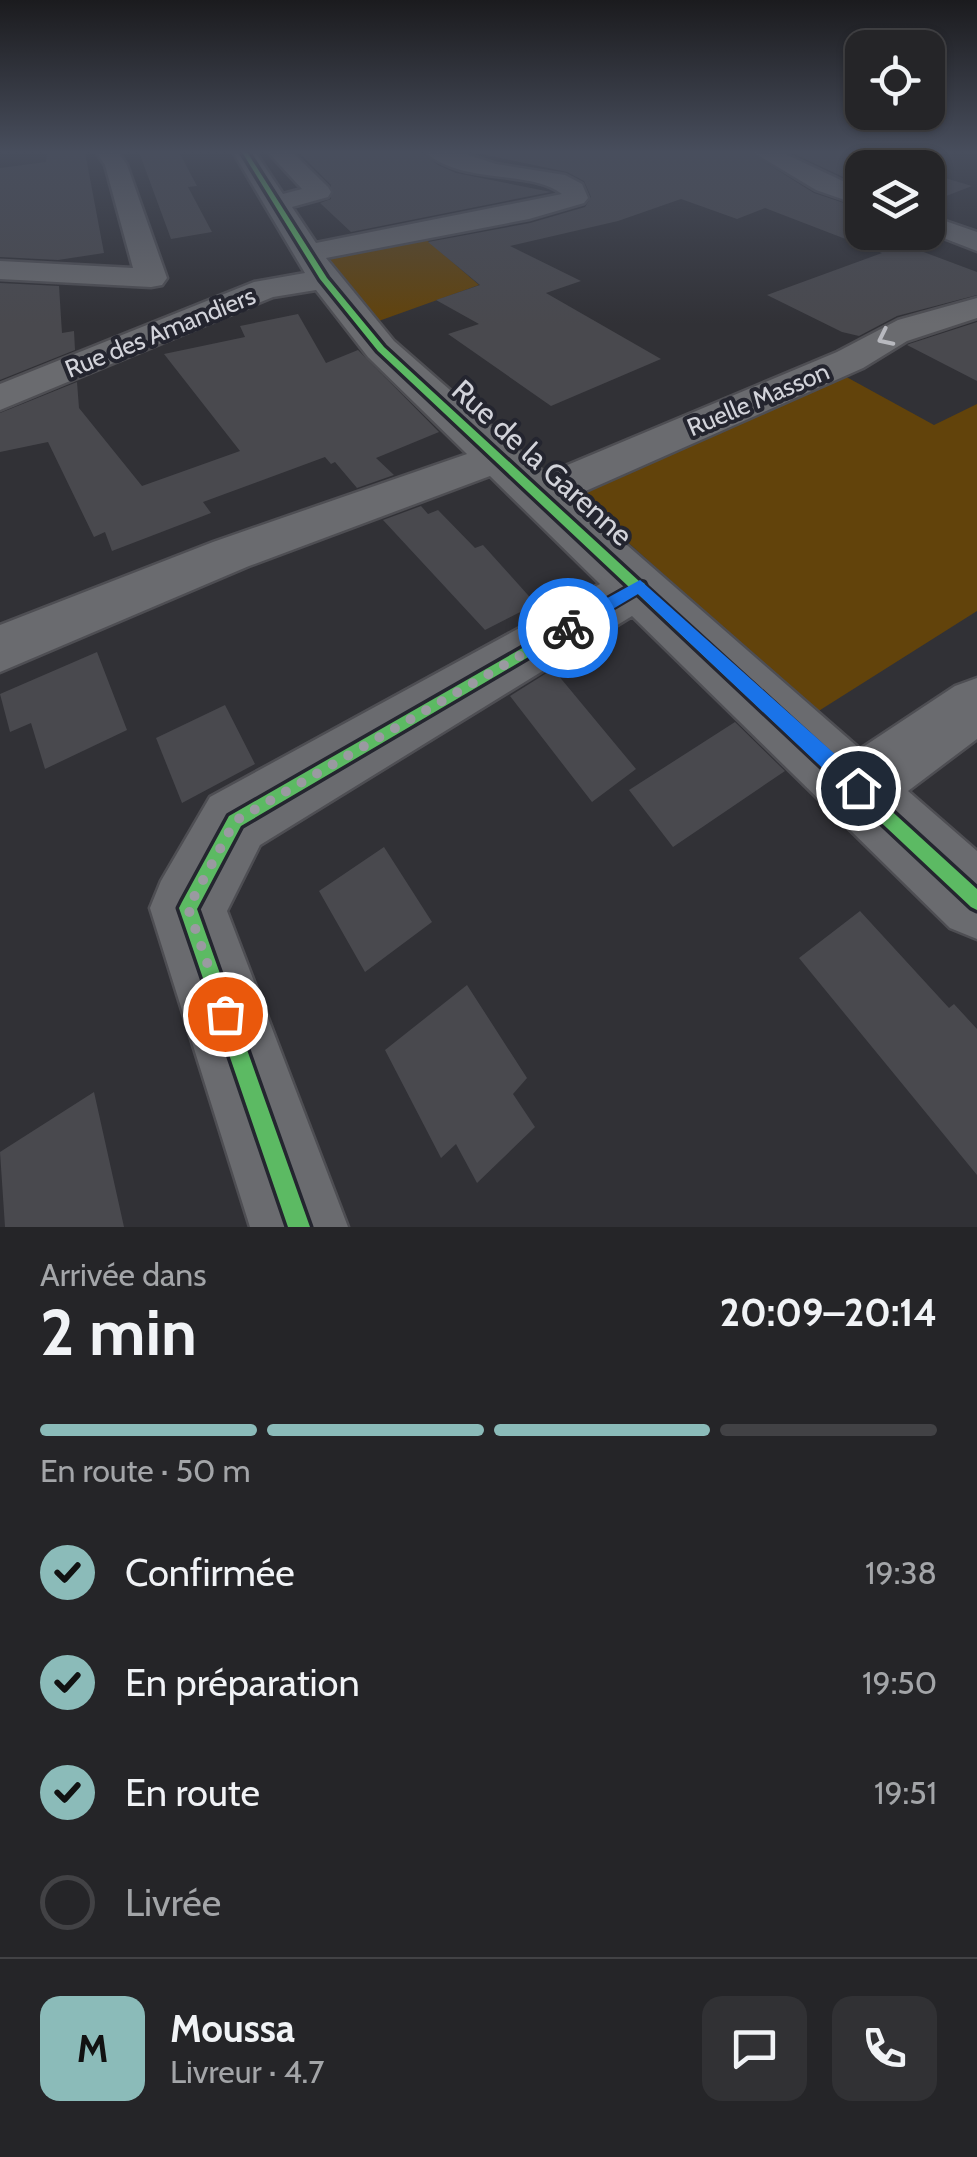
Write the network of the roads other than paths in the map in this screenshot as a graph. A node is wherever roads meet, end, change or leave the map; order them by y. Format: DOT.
graph roads {
  1 [pos="130,209"];
  2 [pos="282,209"];
  3 [pos="538,209"];
  4 [pos="945,230"];
  5 [pos="977,242"];
  6 [pos="316,266"];
  7 [pos="0,270"];
  8 [pos="151,278"];
  9 [pos="264,289"];
  10 [pos="977,308"];
  11 [pos="174,327"];
  12 [pos="0,398"];
  13 [pos="500,457"];
  14 [pos="539,494"];
  15 [pos="640,586"];
  16 [pos="0,649"];
  17 [pos="977,704"];
  18 [pos="858,788"];
  19 [pos="977,901"];
  20 [pos="299,1227"];
  1 -- 8 [label="street"];
  2 -- 6 [label="street, Rue de la Garenne"];
  3 -- 6 [label="street, Rue des Amandiers"];
  4 -- 5 [label="street"];
  6 -- 9 [label="street, Rue des Amandiers"];
  6 -- 13 [label="street, Rue de la Garenne"];
  7 -- 8 [label="street"];
  8 -- 9 [label="street"];
  8 -- 11 [label="street"];
  9 -- 11 [label="street, Rue des Amandiers"];
  10 -- 14 [label="street, Ruelle Masson, one-way"];
  11 -- 12 [label="street, Rue des Amandiers"];
  13 -- 14 [label="street, Rue de la Garenne"];
  13 -- 16 [label="street"];
  14 -- 15 [label="street, Rue de la Garenne"];
  15 -- 18 [label="street, Rue de la Garenne"];
  15 -- 20 [label="street"];
  17 -- 18 [label="street"];
  18 -- 19 [label="street, Rue de la Garenne"];
}
